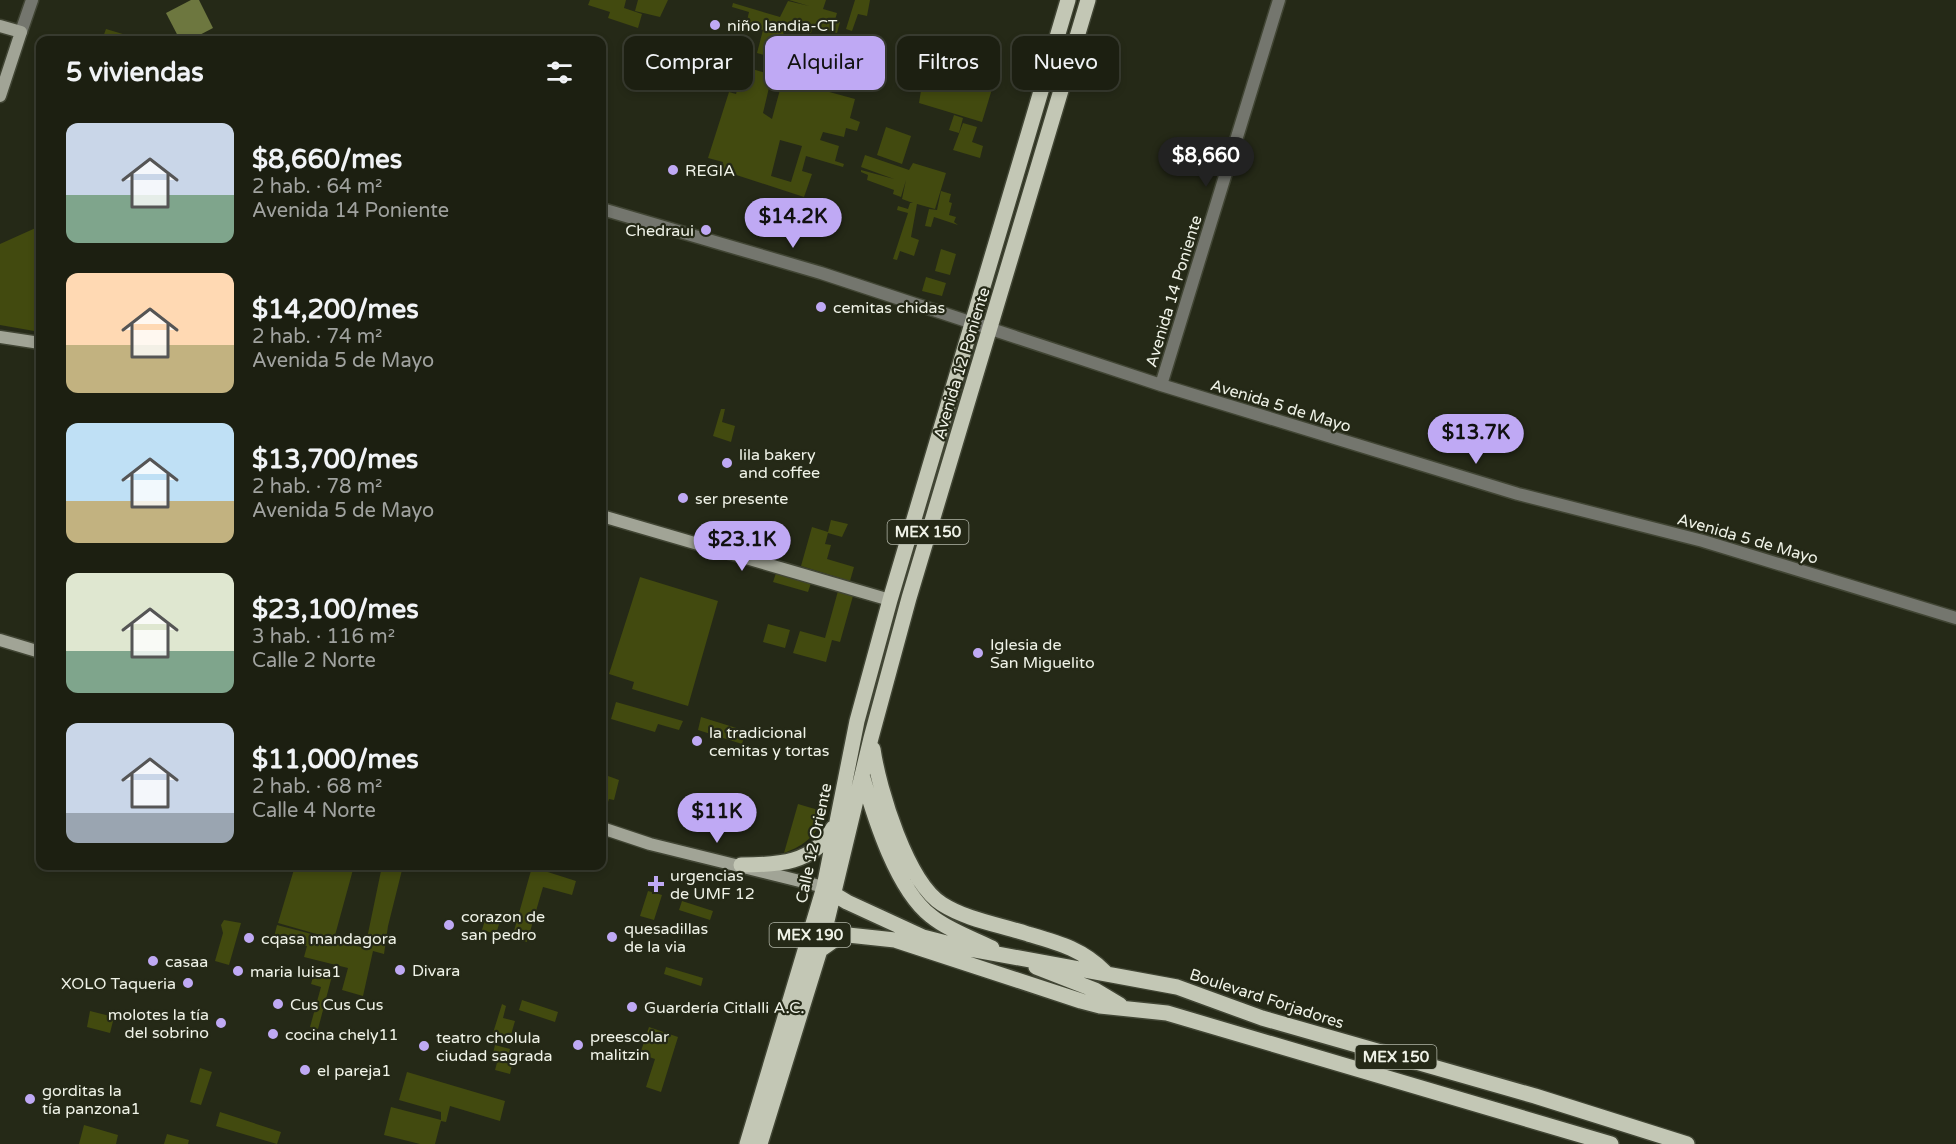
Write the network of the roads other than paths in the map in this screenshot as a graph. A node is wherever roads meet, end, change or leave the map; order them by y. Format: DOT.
graph roads {
  1 [pos="32,0"];
  2 [pos="1068,0"];
  3 [pos="1088,0"];
  4 [pos="1279,0"];
  5 [pos="0,26"];
  6 [pos="21,32"];
  7 [pos="0,96"];
  8 [pos="606,210"];
  9 [pos="974,322"];
  10 [pos="991,327"];
  11 [pos="0,337"];
  12 [pos="36,342"];
  13 [pos="1161,385"];
  14 [pos="606,517"];
  15 [pos="890,600"];
  16 [pos="1956,618"];
  17 [pos="0,640"];
  18 [pos="36,651"];
  19 [pos="857,721"];
  20 [pos="871,738"];
  21 [pos="863,779"];
  22 [pos="837,820"];
  23 [pos="606,829"];
  24 [pos="741,866"];
  25 [pos="829,891"];
  26 [pos="820,950"];
  27 [pos="1008,955"];
  28 [pos="1105,972"];
  29 [pos="1123,1007"];
  30 [pos="747,1144"];
  31 [pos="760,1144"];
  32 [pos="1611,1144"];
  33 [pos="1687,1144"];
  1 -- 6 [label="street"];
  2 -- 9 [label="main road, Avenida 12 Poniente / MEX 150"];
  3 -- 10 [label="main road, Avenida 12 Poniente / MEX 150"];
  4 -- 13 [label="street, Avenida 14 Poniente"];
  5 -- 6 [label="main road"];
  6 -- 7 [label="main road"];
  8 -- 9 [label="street, Avenida 5 de Mayo"];
  9 -- 10 [label="street, Avenida 5 de Mayo"];
  9 -- 15 [label="main road, Avenida 12 Poniente / MEX 150"];
  10 -- 13 [label="street, Avenida 5 de Mayo"];
  10 -- 20 [label="main road, Avenida 12 Poniente / MEX 150"];
  11 -- 12 [label="main road"];
  13 -- 16 [label="street, Avenida 5 de Mayo"];
  14 -- 15 [label="main road"];
  15 -- 19 [label="main road, Avenida 12 Poniente / MEX 150"];
  17 -- 18 [label="main road"];
  19 -- 21 [label="main road, MEX 150"];
  19 -- 22 [label="main road, Calle 12 Oriente / MEX 190"];
  20 -- 21 [label="main road, Calle 12 Oriente / MEX 190"];
  20 -- 28 [label="main road, MEX 150"];
  21 -- 25 [label="main road, Calle 12 Oriente / MEX 190"];
  21 -- 27 [label="main road, MEX 150"];
  22 -- 24 [label="main road"];
  22 -- 25 [label="main road, Calle 12 Oriente / MEX 190"];
  23 -- 24 [label="main road"];
  24 -- 25 [label="main road"];
  25 -- 26 [label="main road, Calle 12 Oriente / MEX 190"];
  25 -- 27 [label="main road, Boulevard Forjadores"];
  25 -- 30 [label="main road, Calle 12 Oriente / MEX 190"];
  26 -- 29 [label="main road"];
  26 -- 31 [label="main road, Calle 12 Oriente / MEX 190"];
  27 -- 28 [label="main road, Boulevard Forjadores"];
  27 -- 29 [label="main road, MEX 150"];
  28 -- 33 [label="main road, Boulevard Forjadores / MEX 150"];
  29 -- 32 [label="main road, MEX 150"];
}
